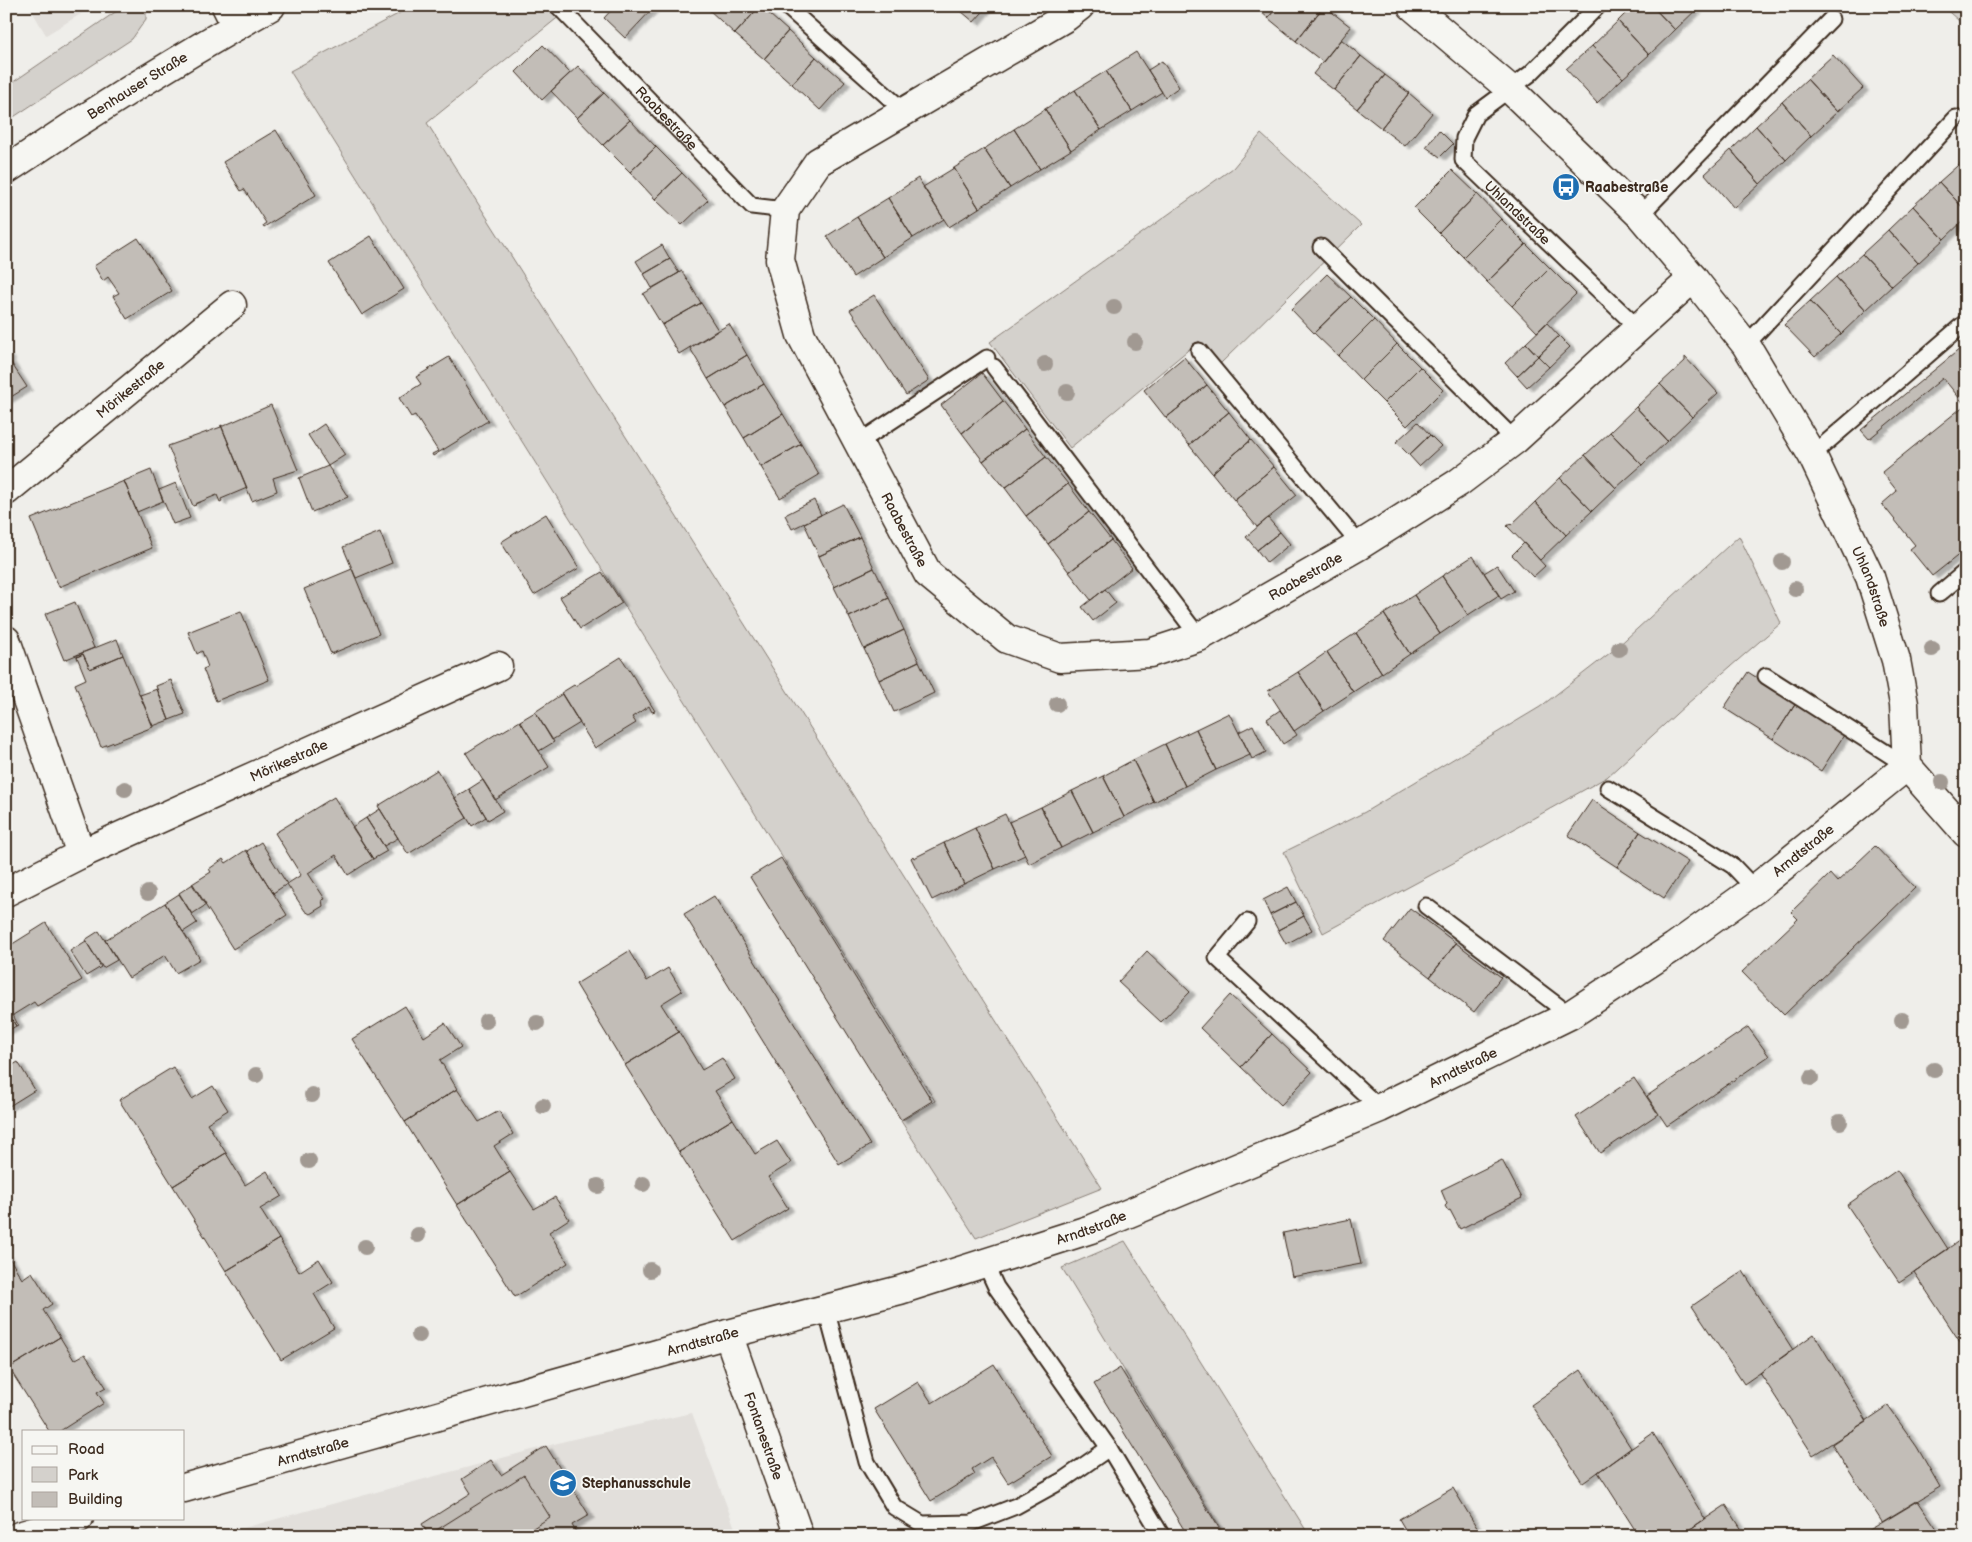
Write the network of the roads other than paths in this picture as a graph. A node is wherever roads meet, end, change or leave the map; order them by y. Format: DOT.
graph roads {
  1 [pos="271,6"];
  2 [pos="558,6"];
  3 [pos="786,6"];
  4 [pos="1412,6"];
  5 [pos="1598,6"];
  6 [pos="1066,10"];
  7 [pos="231,16"];
  8 [pos="1830,19"];
  9 [pos="1510,89"];
  10 [pos="905,112"];
  11 [pos="1956,118"];
  12 [pos="6,170"];
  13 [pos="785,210"];
  14 [pos="1640,215"];
  15 [pos="1322,247"];
  16 [pos="1693,278"];
  17 [pos="232,306"];
  18 [pos="1966,322"];
  19 [pos="1637,327"];
  20 [pos="1746,345"];
  21 [pos="1199,351"];
  22 [pos="1515,440"];
  23 [pos="858,442"];
  24 [pos="1812,456"];
  25 [pos="6,491"];
  26 [pos="1360,545"];
  27 [pos="1966,571"];
  28 [pos="1939,594"];
  29 [pos="1199,637"];
  30 [pos="6,640"];
  31 [pos="498,666"];
  32 [pos="1766,676"];
  33 [pos="1907,766"];
  34 [pos="1608,788"];
  35 [pos="1966,834"];
  36 [pos="81,854"];
  37 [pos="1755,889"];
  38 [pos="6,892"];
  39 [pos="1426,906"];
  40 [pos="1247,922"];
  41 [pos="1570,1015"];
  42 [pos="1380,1108"];
  43 [pos="985,1263"];
  44 [pos="826,1309"];
  45 [pos="728,1334"];
  46 [pos="1109,1448"];
  47 [pos="185,1488"];
  48 [pos="72,1520"];
  49 [pos="19,1536"];
  50 [pos="799,1536"];
  51 [pos="1162,1536"];
  1 -- 7 [label="street, Benhauser Straße"];
  2 -- 13 [label="lane, Raabestraße"];
  3 -- 10 [label="lane"];
  4 -- 9 [label="street, Uhlandstraße"];
  5 -- 9 [label="lane, Uhlandstraße"];
  6 -- 10 [label="street, Raabestraße"];
  7 -- 12 [label="street, Benhauser Straße"];
  8 -- 14 [label="lane"];
  9 -- 14 [label="street, Uhlandstraße"];
  9 -- 19 [label="lane, Uhlandstraße"];
  10 -- 13 [label="street, Raabestraße"];
  11 -- 20 [label="lane"];
  13 -- 23 [label="street, Raabestraße"];
  14 -- 16 [label="street, Uhlandstraße"];
  15 -- 22 [label="lane"];
  16 -- 19 [label="street, Raabestraße"];
  16 -- 20 [label="street, Uhlandstraße"];
  17 -- 25 [label="street, Mörikestraße"];
  18 -- 24 [label="lane"];
  19 -- 22 [label="street, Raabestraße"];
  20 -- 24 [label="street, Uhlandstraße"];
  21 -- 26 [label="lane, Raabestraße"];
  22 -- 26 [label="street, Raabestraße"];
  23 -- 29 [label="street, Raabestraße"];
  23 -- 29 [label="lane"];
  24 -- 33 [label="street, Uhlandstraße"];
  26 -- 29 [label="street, Raabestraße"];
  27 -- 28 [label="lane"];
  30 -- 36 [label="street"];
  31 -- 36 [label="street, Mörikestraße"];
  32 -- 33 [label="lane"];
  33 -- 35 [label="street"];
  33 -- 37 [label="street, Arndtstraße"];
  34 -- 37 [label="lane"];
  36 -- 38 [label="street, Mörikestraße"];
  37 -- 41 [label="street, Arndtstraße"];
  39 -- 41 [label="lane"];
  40 -- 42 [label="lane"];
  41 -- 42 [label="street, Arndtstraße"];
  42 -- 43 [label="street, Arndtstraße"];
  43 -- 44 [label="street, Arndtstraße"];
  43 -- 46 [label="lane"];
  44 -- 45 [label="street, Arndtstraße"];
  44 -- 46 [label="lane"];
  45 -- 47 [label="street, Arndtstraße"];
  45 -- 50 [label="street, Fontanestraße"];
  46 -- 51 [label="lane"];
  48 -- 49 [label="street"];
}
